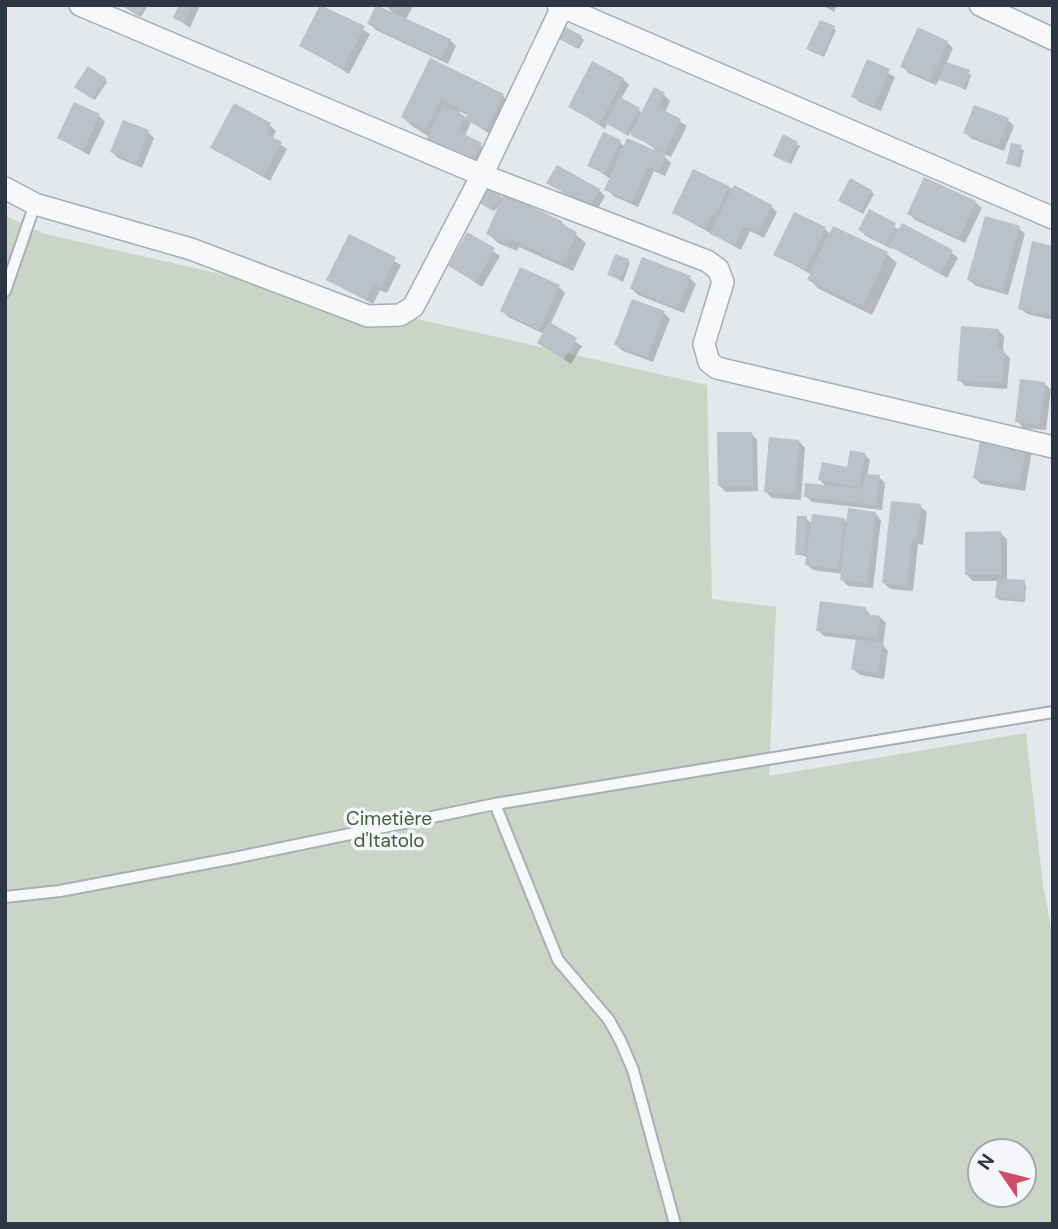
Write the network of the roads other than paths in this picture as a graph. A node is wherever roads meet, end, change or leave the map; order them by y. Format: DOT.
graph roads {
  1 [pos="80,5"];
  2 [pos="980,5"];
  3 [pos="561,6"];
  4 [pos="1053,39"];
  5 [pos="482,174"];
  6 [pos="5,188"];
  7 [pos="35,204"];
  8 [pos="1053,218"];
  9 [pos="5,291"];
  10 [pos="1053,447"];
  11 [pos="1053,712"];
  12 [pos="495,804"];
  13 [pos="5,897"];
  14 [pos="676,1224"];
  1 -- 5 [label="street"];
  2 -- 4 [label="street"];
  3 -- 5 [label="street"];
  3 -- 8 [label="street"];
  5 -- 7 [label="street"];
  5 -- 10 [label="street"];
  6 -- 7 [label="street"];
  7 -- 9 [label="lane"];
  11 -- 12 [label="lane"];
  12 -- 13 [label="lane"];
  12 -- 14 [label="lane"];
}
